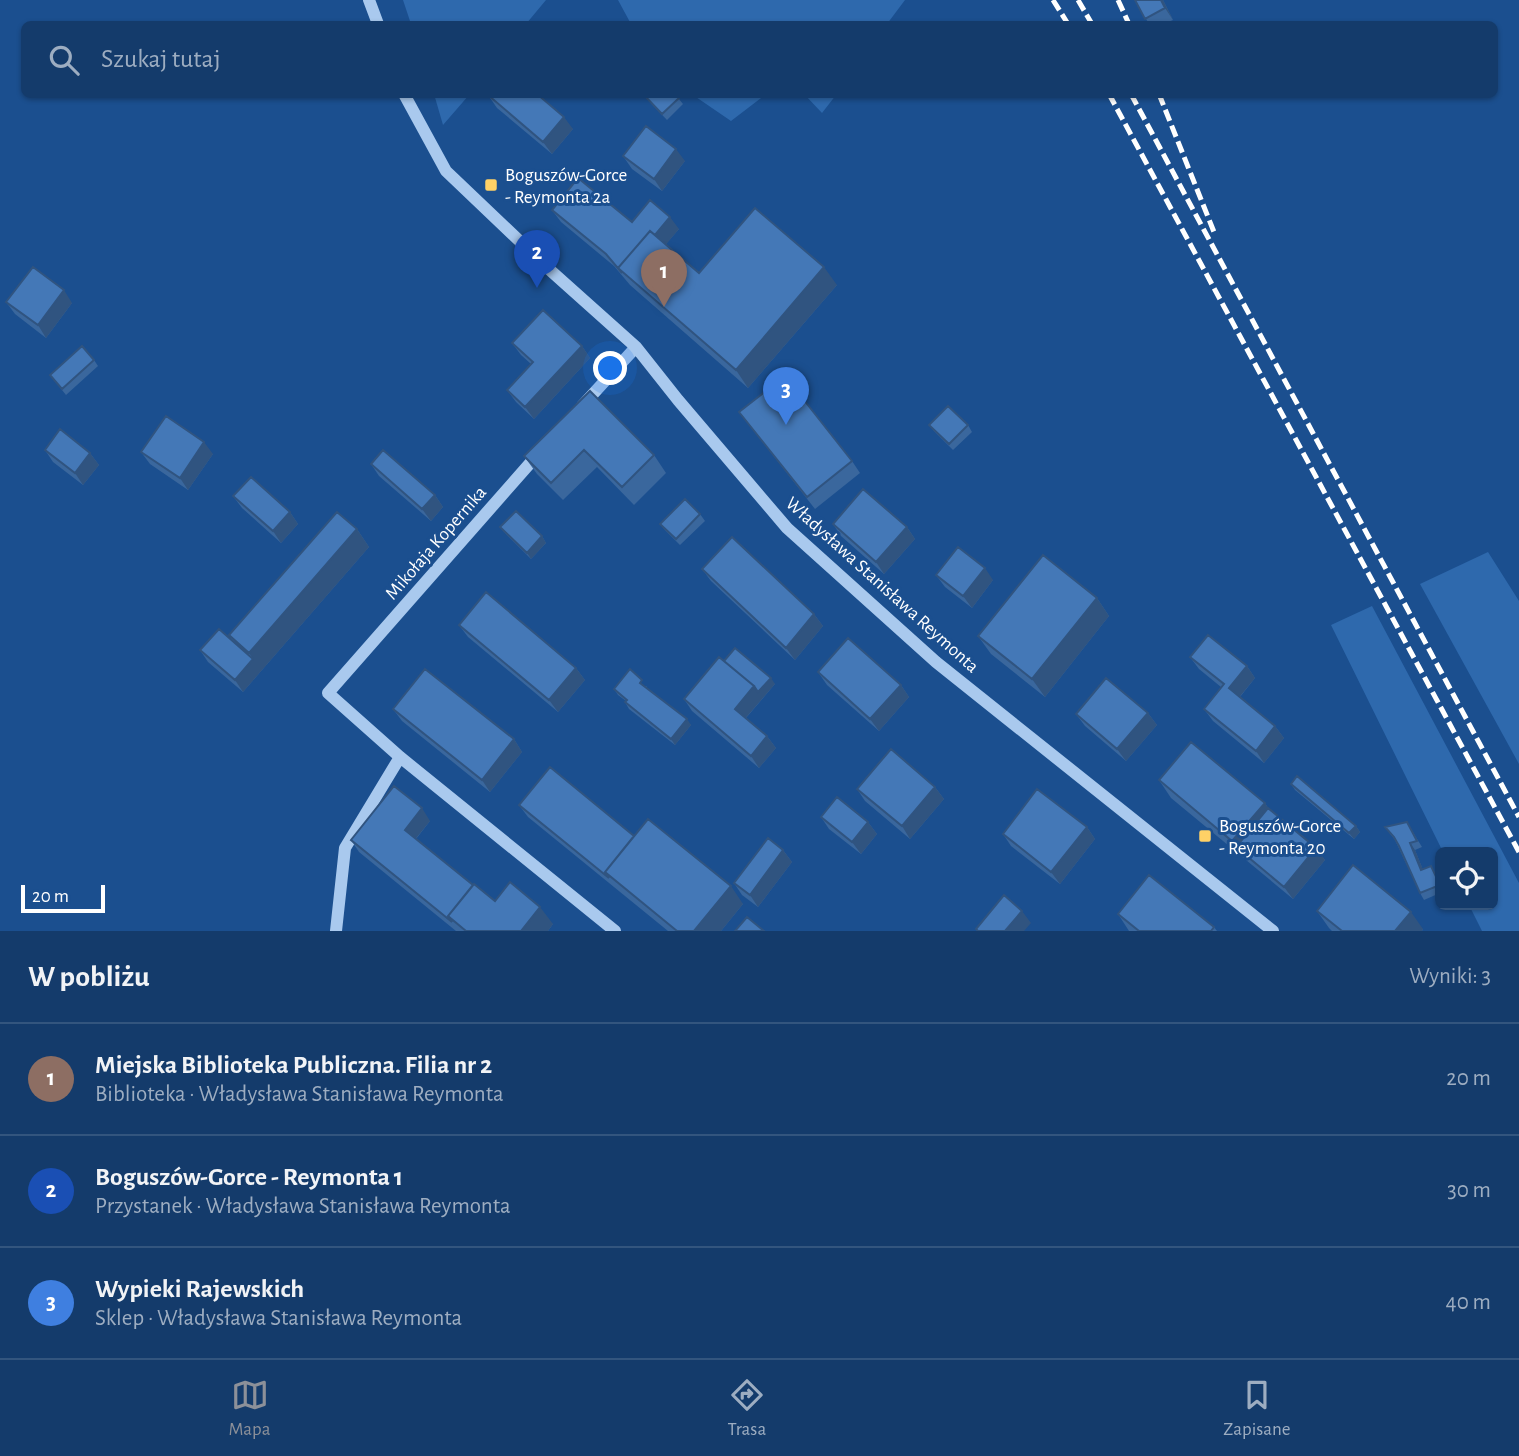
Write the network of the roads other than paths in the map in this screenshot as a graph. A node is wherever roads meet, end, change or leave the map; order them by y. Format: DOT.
graph roads {
  1 [pos="369,0"];
  2 [pos="377,21"];
  3 [pos="406,98"];
  4 [pos="636,347"];
  5 [pos="573,416"];
  6 [pos="546,445"];
  7 [pos="400,757"];
  8 [pos="335,931"];
  9 [pos="615,931"];
  10 [pos="1273,931"];
  1 -- 2 [label="street"];
  3 -- 4 [label="street, Władysława Stanisława Reymonta"];
  4 -- 5 [label="street"];
  4 -- 10 [label="street, Władysława Stanisława Reymonta"];
  6 -- 7 [label="street, Mikołaja Kopernika"];
  7 -- 8 [label="street"];
  7 -- 9 [label="street, Mikołaja Kopernika"];
}
